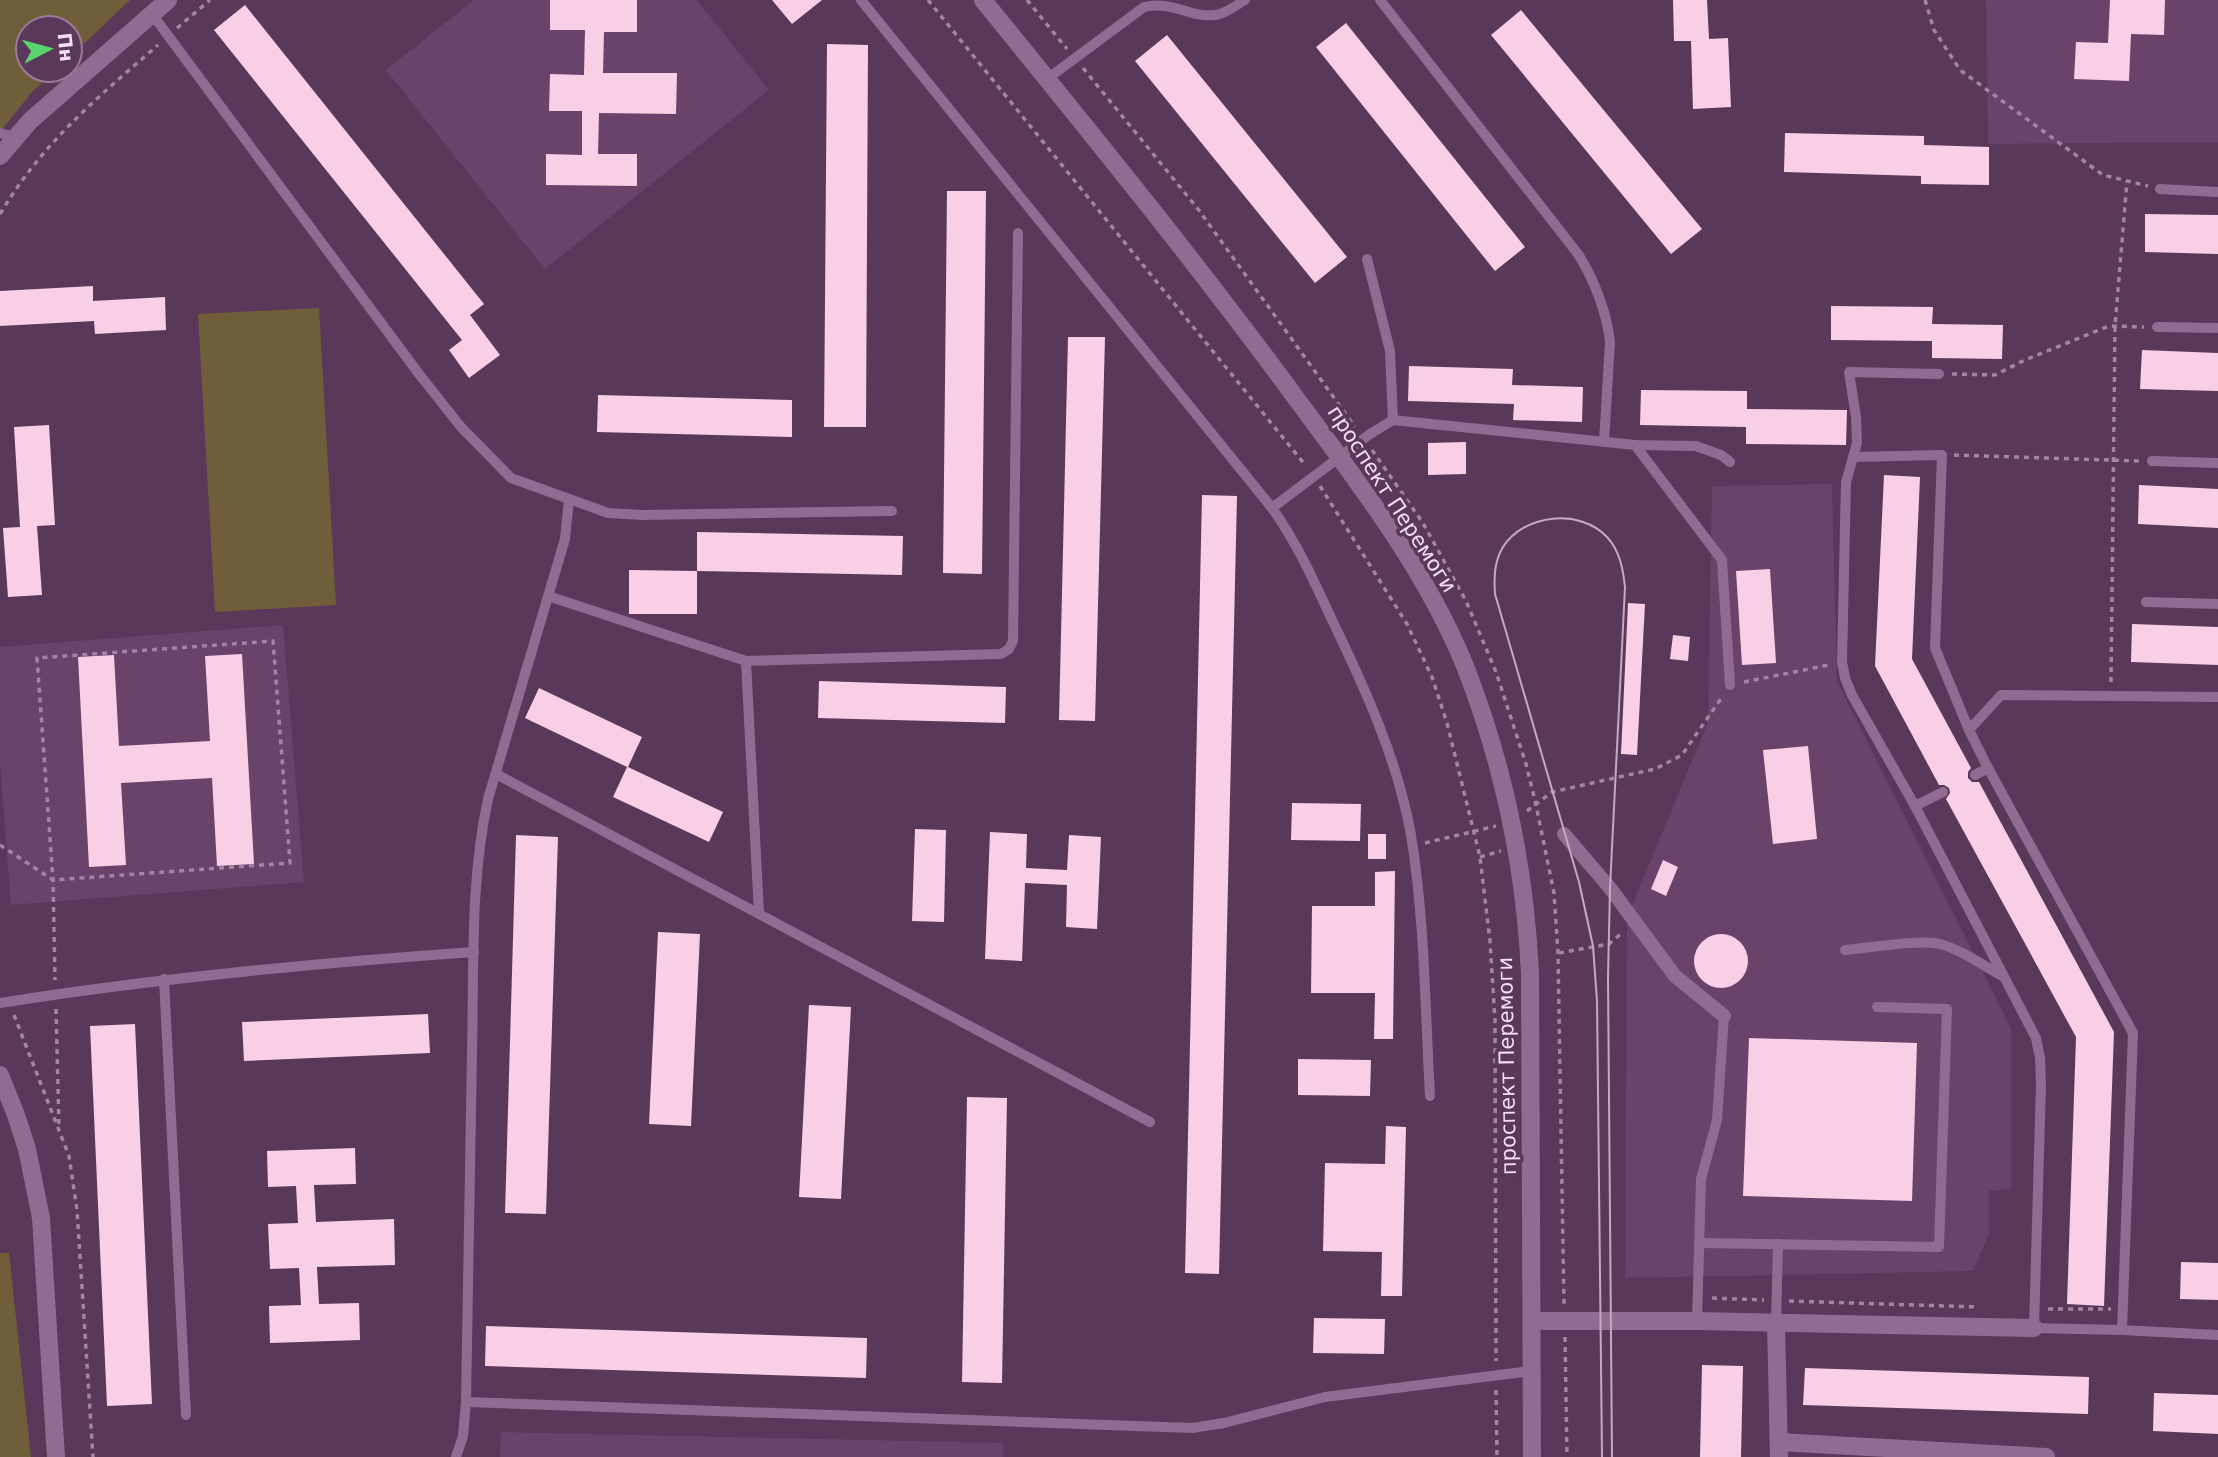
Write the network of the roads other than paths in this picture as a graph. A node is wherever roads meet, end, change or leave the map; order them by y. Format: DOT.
graph roads {
  1 [pos="168,0"];
  2 [pos="861,0"];
  3 [pos="983,0"];
  4 [pos="1245,0"];
  5 [pos="1380,0"];
  6 [pos="152,14"];
  7 [pos="1047,79"];
  8 [pos="8,135"];
  9 [pos="0,156"];
  10 [pos="2160,189"];
  11 [pos="2218,192"];
  12 [pos="1018,233"];
  13 [pos="1367,259"];
  14 [pos="2157,327"];
  15 [pos="2218,328"];
  16 [pos="1939,374"];
  17 [pos="1393,420"];
  18 [pos="1604,442"];
  19 [pos="1634,445"];
  20 [pos="1340,457"];
  21 [pos="1853,457"];
  22 [pos="2152,461"];
  23 [pos="1730,462"];
  24 [pos="2218,463"];
  25 [pos="569,499"];
  26 [pos="1272,508"];
  27 [pos="892,512"];
  28 [pos="548,596"];
  29 [pos="2146,602"];
  30 [pos="2218,604"];
  31 [pos="746,661"];
  32 [pos="1730,685"];
  33 [pos="2218,697"];
  34 [pos="1969,730"];
  35 [pos="1988,768"];
  36 [pos="496,774"];
  37 [pos="1975,775"];
  38 [pos="1943,792"];
  39 [pos="1915,806"];
  40 [pos="1564,834"];
  41 [pos="759,914"];
  42 [pos="1845,950"];
  43 [pos="474,952"];
  44 [pos="2004,977"];
  45 [pos="164,979"];
  46 [pos="4,1003"];
  47 [pos="1877,1007"];
  48 [pos="1724,1016"];
  49 [pos="0,1075"];
  50 [pos="1430,1096"];
  51 [pos="1150,1122"];
  52 [pos="1699,1243"];
  53 [pos="1778,1244"];
  54 [pos="1532,1321"];
  55 [pos="1698,1321"];
  56 [pos="1776,1323"];
  57 [pos="2034,1328"];
  58 [pos="2122,1330"];
  59 [pos="2218,1335"];
  60 [pos="1531,1371"];
  61 [pos="466,1402"];
  62 [pos="186,1415"];
  63 [pos="1779,1449"];
  64 [pos="1918,1454"];
  65 [pos="56,1457"];
  66 [pos="456,1457"];
  67 [pos="1532,1457"];
  68 [pos="2046,1457"];
  1 -- 6 [label="main road"];
  2 -- 26 [label="lane"];
  3 -- 7 [label="main road, проспект Перемоги"];
  4 -- 7 [label="lane"];
  5 -- 18 [label="lane"];
  6 -- 8 [label="main road"];
  6 -- 25 [label="lane"];
  7 -- 20 [label="main road, проспект Перемоги"];
  8 -- 9 [label="main road"];
  10 -- 11 [label="lane"];
  12 -- 31 [label="lane"];
  13 -- 17 [label="lane"];
  14 -- 15 [label="lane"];
  16 -- 21 [label="lane"];
  17 -- 18 [label="lane"];
  17 -- 20 [label="lane"];
  18 -- 19 [label="lane"];
  19 -- 23 [label="lane"];
  19 -- 32 [label="lane"];
  20 -- 26 [label="lane"];
  20 -- 54 [label="main road, проспект Перемоги"];
  21 -- 34 [label="lane"];
  21 -- 39 [label="lane"];
  22 -- 24 [label="lane"];
  25 -- 27 [label="lane"];
  25 -- 28 [label="lane"];
  26 -- 50 [label="lane"];
  28 -- 31 [label="lane"];
  28 -- 36 [label="lane"];
  29 -- 30 [label="lane"];
  31 -- 41 [label="lane"];
  33 -- 34 [label="lane"];
  34 -- 35 [label="lane"];
  35 -- 37 [label="lane"];
  35 -- 58 [label="lane"];
  36 -- 41 [label="lane"];
  36 -- 43 [label="lane"];
  38 -- 39 [label="lane"];
  39 -- 44 [label="lane"];
  40 -- 48 [label="street"];
  41 -- 51 [label="lane"];
  42 -- 44 [label="lane"];
  43 -- 45 [label="lane"];
  43 -- 61 [label="lane"];
  44 -- 57 [label="lane"];
  45 -- 46 [label="lane"];
  45 -- 62 [label="lane"];
  47 -- 53 [label="lane"];
  48 -- 52 [label="lane"];
  49 -- 65 [label="main road"];
  52 -- 53 [label="lane"];
  52 -- 55 [label="lane"];
  53 -- 56 [label="lane"];
  54 -- 55 [label="main road"];
  54 -- 60 [label="main road, проспект Перемоги"];
  55 -- 56 [label="main road"];
  56 -- 57 [label="main road"];
  56 -- 63 [label="main road"];
  57 -- 58 [label="lane"];
  58 -- 59 [label="lane"];
  60 -- 61 [label="lane"];
  60 -- 67 [label="main road, проспект Перемоги"];
  61 -- 66 [label="lane"];
  63 -- 64 [label="main road"];
  64 -- 68 [label="main road"];
}
